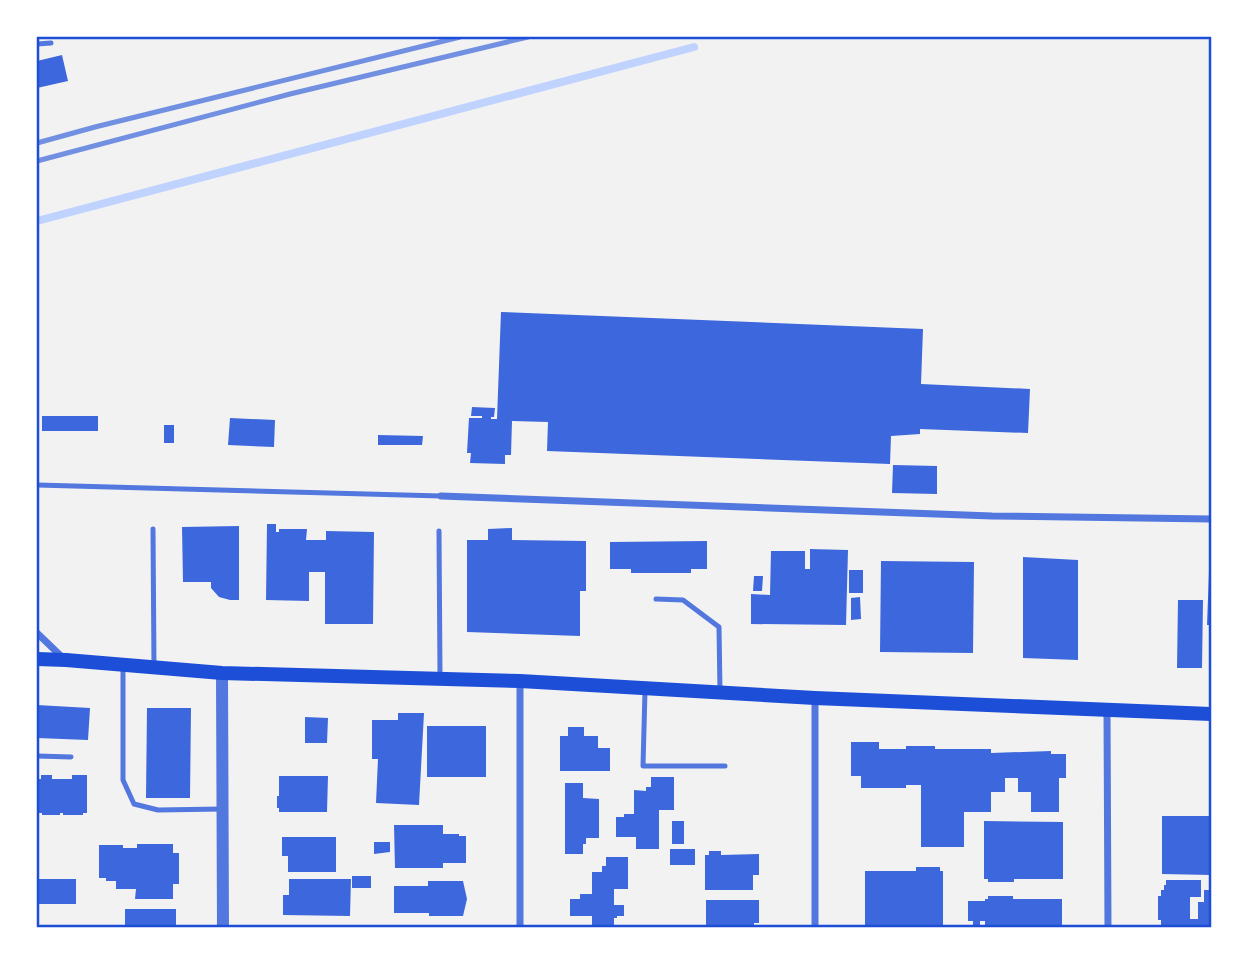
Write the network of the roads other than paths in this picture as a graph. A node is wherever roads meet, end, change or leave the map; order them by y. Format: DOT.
graph roads {
  1 [pos="51,43"];
  2 [pos="37,44"];
  3 [pos="37,485"];
  4 [pos="441,496"];
  5 [pos="1211,519"];
  6 [pos="153,529"];
  7 [pos="439,531"];
  8 [pos="656,599"];
  9 [pos="37,633"];
  10 [pos="37,659"];
  11 [pos="66,660"];
  12 [pos="123,665"];
  13 [pos="154,667"];
  14 [pos="222,673"];
  15 [pos="440,679"];
  16 [pos="520,681"];
  17 [pos="645,688"];
  18 [pos="720,692"];
  19 [pos="815,698"];
  20 [pos="1107,710"];
  21 [pos="1211,714"];
  22 [pos="37,756"];
  23 [pos="71,757"];
  24 [pos="725,766"];
  25 [pos="222,809"];
  26 [pos="223,928"];
  27 [pos="520,928"];
  28 [pos="815,928"];
  29 [pos="1108,928"];
  1 -- 2 [label="lane"];
  3 -- 4 [label="lane"];
  4 -- 5 [label="street"];
  6 -- 13 [label="lane"];
  7 -- 15 [label="lane"];
  8 -- 18 [label="lane"];
  9 -- 11 [label="street"];
  10 -- 11 [label="main road"];
  11 -- 12 [label="main road"];
  12 -- 13 [label="main road"];
  12 -- 25 [label="lane"];
  13 -- 14 [label="main road"];
  14 -- 15 [label="main road"];
  14 -- 25 [label="street"];
  15 -- 16 [label="main road"];
  16 -- 17 [label="main road"];
  16 -- 27 [label="street"];
  17 -- 18 [label="main road"];
  17 -- 24 [label="lane"];
  18 -- 19 [label="main road"];
  19 -- 20 [label="main road"];
  19 -- 28 [label="street"];
  20 -- 21 [label="main road"];
  20 -- 29 [label="street"];
  22 -- 23 [label="lane"];
  25 -- 26 [label="street"];
}
